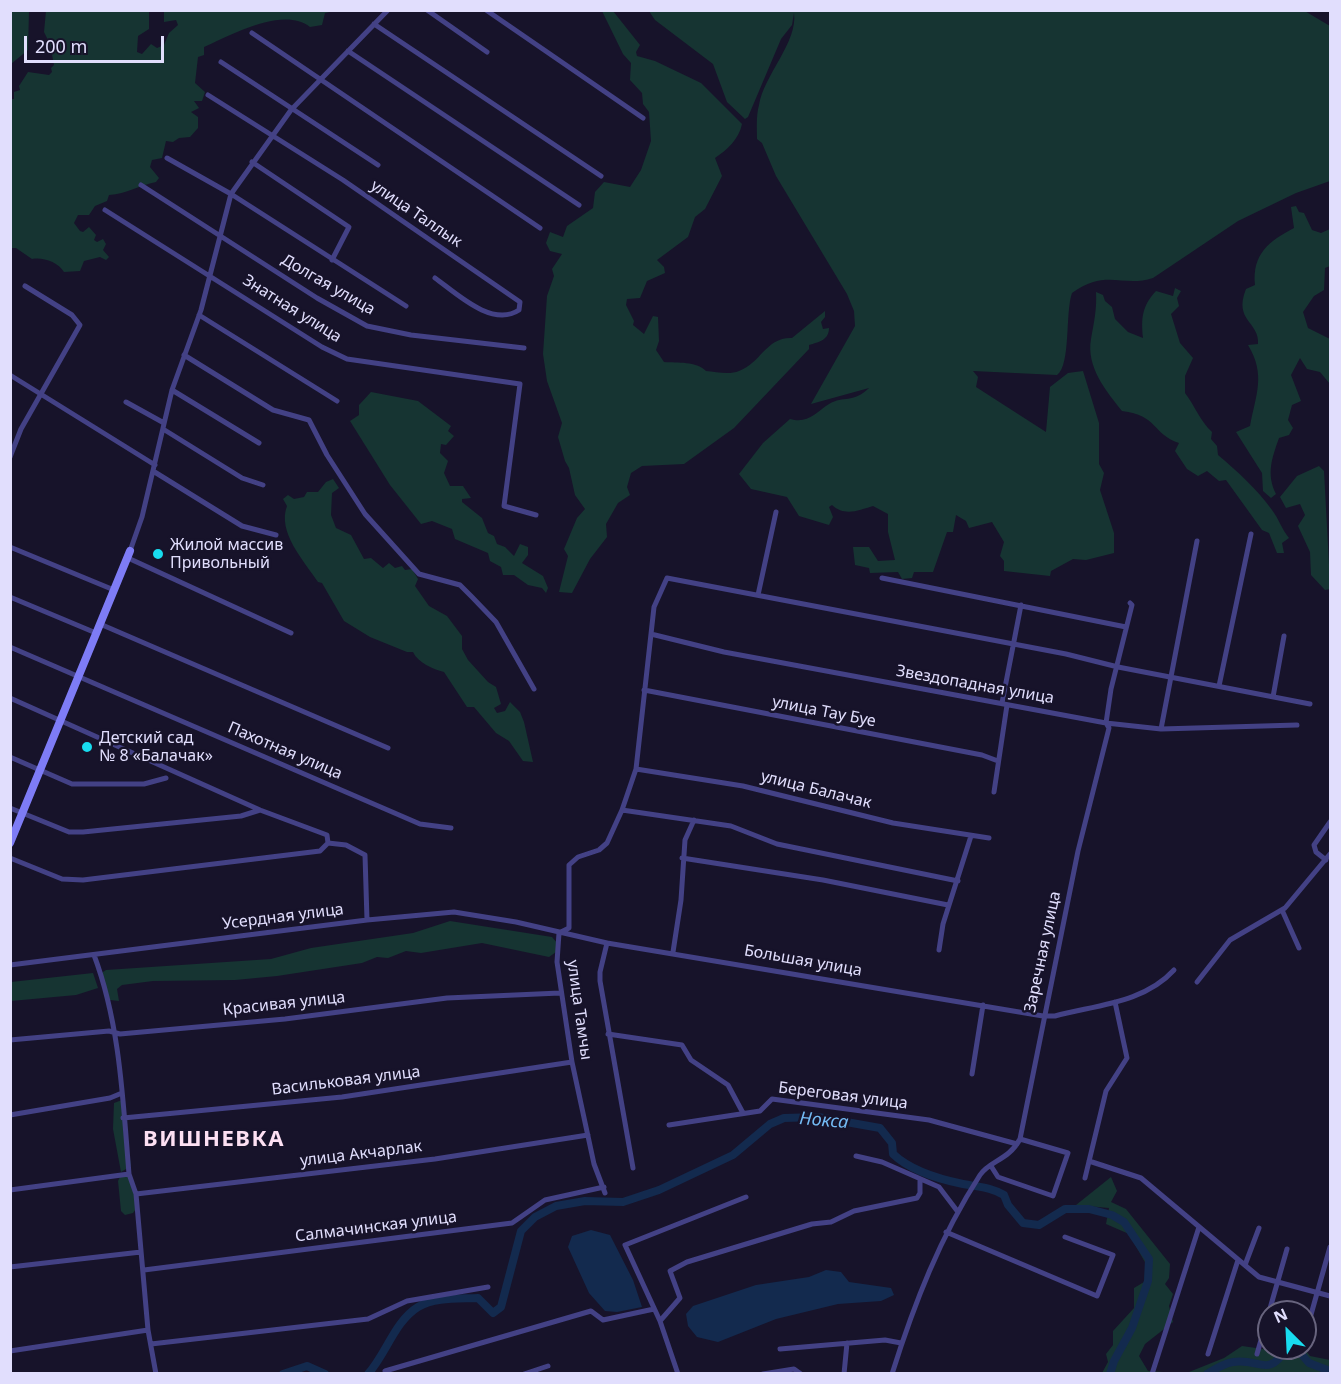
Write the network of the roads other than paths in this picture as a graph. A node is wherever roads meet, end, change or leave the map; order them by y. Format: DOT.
graph roads {
  1 [pos="388,10"];
  2 [pos="427,10"];
  3 [pos="486,10"];
  4 [pos="374,24"];
  5 [pos="252,33"];
  6 [pos="348,51"];
  7 [pos="487,52"];
  8 [pos="221,62"];
  9 [pos="318,80"];
  10 [pos="208,95"];
  11 [pos="291,110"];
  12 [pos="643,118"];
  13 [pos="270,136"];
  14 [pos="167,158"];
  15 [pos="252,162"];
  16 [pos="378,165"];
  17 [pos="601,176"];
  18 [pos="141,185"];
  19 [pos="231,194"];
  20 [pos="579,205"];
  21 [pos="105,210"];
  22 [pos="540,228"];
  23 [pos="219,233"];
  24 [pos="332,260"];
  25 [pos="211,274"];
  26 [pos="435,278"];
  27 [pos="25,286"];
  28 [pos="406,306"];
  29 [pos="200,315"];
  30 [pos="524,348"];
  31 [pos="184,355"];
  32 [pos="10,375"];
  33 [pos="172,390"];
  34 [pos="41,394"];
  35 [pos="337,401"];
  36 [pos="126,402"];
  37 [pos="164,426"];
  38 [pos="259,443"];
  39 [pos="10,457"];
  40 [pos="154,468"];
  41 [pos="263,485"];
  42 [pos="776,512"];
  43 [pos="536,515"];
  44 [pos="1251,534"];
  45 [pos="276,535"];
  46 [pos="1197,542"];
  47 [pos="10,547"];
  48 [pos="129,555"];
  49 [pos="882,578"];
  50 [pos="114,590"];
  51 [pos="758,595"];
  52 [pos="10,597"];
  53 [pos="1130,603"];
  54 [pos="1021,605"];
  55 [pos="100,624"];
  56 [pos="1126,627"];
  57 [pos="96,633"];
  58 [pos="291,633"];
  59 [pos="651,634"];
  60 [pos="1284,636"];
  61 [pos="1015,644"];
  62 [pos="10,647"];
  63 [pos="1118,667"];
  64 [pos="1171,675"];
  65 [pos="79,676"];
  66 [pos="1219,686"];
  67 [pos="534,689"];
  68 [pos="644,690"];
  69 [pos="1273,697"];
  70 [pos="10,698"];
  71 [pos="1005,704"];
  72 [pos="1310,704"];
  73 [pos="62,721"];
  74 [pos="1106,723"];
  75 [pos="1297,725"];
  76 [pos="1161,729"];
  77 [pos="388,748"];
  78 [pos="10,757"];
  79 [pos="999,761"];
  80 [pos="636,769"];
  81 [pos="41,770"];
  82 [pos="166,778"];
  83 [pos="994,792"];
  84 [pos="10,808"];
  85 [pos="260,810"];
  86 [pos="622,810"];
  87 [pos="22,813"];
  88 [pos="694,820"];
  89 [pos="1330,822"];
  90 [pos="452,828"];
  91 [pos="971,836"];
  92 [pos="989,838"];
  93 [pos="10,843"];
  94 [pos="327,843"];
  95 [pos="1330,854"];
  96 [pos="10,858"];
  97 [pos="682,858"];
  98 [pos="1326,860"];
  99 [pos="958,881"];
  100 [pos="948,905"];
  101 [pos="1282,910"];
  102 [pos="367,920"];
  103 [pos="559,933"];
  104 [pos="607,943"];
  105 [pos="1299,948"];
  106 [pos="939,950"];
  107 [pos="673,952"];
  108 [pos="94,955"];
  109 [pos="10,965"];
  110 [pos="1174,970"];
  111 [pos="1197,982"];
  112 [pos="560,993"];
  113 [pos="1115,1002"];
  114 [pos="983,1005"];
  115 [pos="1043,1016"];
  116 [pos="115,1033"];
  117 [pos="608,1034"];
  118 [pos="10,1040"];
  119 [pos="572,1062"];
  120 [pos="972,1074"];
  121 [pos="122,1093"];
  122 [pos="743,1113"];
  123 [pos="10,1115"];
  124 [pos="123,1118"];
  125 [pos="669,1125"];
  126 [pos="588,1135"];
  127 [pos="1019,1142"];
  128 [pos="856,1156"];
  129 [pos="1089,1161"];
  130 [pos="990,1166"];
  131 [pos="633,1168"];
  132 [pos="129,1174"];
  133 [pos="1085,1178"];
  134 [pos="920,1180"];
  135 [pos="10,1190"];
  136 [pos="604,1190"];
  137 [pos="136,1194"];
  138 [pos="746,1197"];
  139 [pos="959,1209"];
  140 [pos="1199,1227"];
  141 [pos="1259,1228"];
  142 [pos="946,1232"];
  143 [pos="1065,1237"];
  144 [pos="1330,1247"];
  145 [pos="1287,1249"];
  146 [pos="141,1252"];
  147 [pos="1238,1260"];
  148 [pos="1245,1265"];
  149 [pos="10,1267"];
  150 [pos="144,1270"];
  151 [pos="1278,1282"];
  152 [pos="488,1287"];
  153 [pos="1317,1293"];
  154 [pos="1330,1296"];
  155 [pos="1273,1300"];
  156 [pos="1315,1300"];
  157 [pos="654,1309"];
  158 [pos="660,1321"];
  159 [pos="148,1330"];
  160 [pos="846,1343"];
  161 [pos="901,1343"];
  162 [pos="151,1344"];
  163 [pos="780,1349"];
  164 [pos="10,1351"];
  165 [pos="1208,1354"];
  166 [pos="548,1366"];
  167 [pos="156,1374"];
  168 [pos="386,1374"];
  169 [pos="524,1374"];
  170 [pos="678,1374"];
  171 [pos="764,1374"];
  172 [pos="801,1374"];
  173 [pos="844,1374"];
  174 [pos="891,1374"];
  175 [pos="1152,1374"];
  1 -- 4 [label="street"];
  2 -- 7 [label="street"];
  3 -- 12 [label="street"];
  4 -- 6 [label="street"];
  4 -- 17 [label="street"];
  5 -- 9 [label="street"];
  6 -- 9 [label="street"];
  6 -- 20 [label="street"];
  8 -- 11 [label="street"];
  9 -- 11 [label="street"];
  9 -- 22 [label="street"];
  10 -- 13 [label="street, улица Таллык"];
  11 -- 13 [label="street"];
  11 -- 16 [label="street"];
  13 -- 15 [label="street"];
  13 -- 26 [label="street, улица Таллык"];
  14 -- 19 [label="street"];
  15 -- 19 [label="street"];
  15 -- 24 [label="street"];
  18 -- 23 [label="street, Долгая улица"];
  19 -- 23 [label="street"];
  19 -- 24 [label="street"];
  21 -- 25 [label="street, Знатная улица"];
  23 -- 25 [label="street"];
  23 -- 30 [label="street, Долгая улица"];
  24 -- 28 [label="street"];
  25 -- 29 [label="street"];
  25 -- 43 [label="street, Знатная улица"];
  27 -- 34 [label="street"];
  29 -- 31 [label="street"];
  29 -- 35 [label="street"];
  31 -- 33 [label="street"];
  31 -- 67 [label="street"];
  32 -- 34 [label="street"];
  33 -- 37 [label="street"];
  33 -- 38 [label="street"];
  34 -- 39 [label="street"];
  34 -- 40 [label="street"];
  36 -- 37 [label="street"];
  37 -- 40 [label="street"];
  37 -- 41 [label="street"];
  40 -- 45 [label="street"];
  40 -- 48 [label="street"];
  42 -- 51 [label="street"];
  44 -- 66 [label="street"];
  46 -- 64 [label="street"];
  47 -- 50 [label="street"];
  48 -- 50 [label="street"];
  48 -- 58 [label="street"];
  49 -- 54 [label="street"];
  50 -- 55 [label="street"];
  51 -- 59 [label="street, улица Тамчы"];
  51 -- 61 [label="street"];
  52 -- 57 [label="street"];
  53 -- 56 [label="street, Заречная улица"];
  54 -- 56 [label="street"];
  54 -- 61 [label="street"];
  55 -- 57 [label="street"];
  55 -- 77 [label="street"];
  56 -- 63 [label="street, Заречная улица"];
  57 -- 65 [label="street"];
  59 -- 68 [label="street, улица Тамчы"];
  59 -- 71 [label="street, Звездопадная улица"];
  60 -- 69 [label="street"];
  61 -- 63 [label="street"];
  61 -- 71 [label="street"];
  62 -- 65 [label="street, Пахотная улица"];
  63 -- 64 [label="street"];
  63 -- 74 [label="street, Заречная улица"];
  64 -- 66 [label="street"];
  64 -- 76 [label="street"];
  65 -- 73 [label="street"];
  65 -- 90 [label="street, Пахотная улица"];
  66 -- 69 [label="street"];
  68 -- 79 [label="street, улица Тау Буе"];
  68 -- 80 [label="street, улица Тамчы"];
  69 -- 72 [label="street"];
  70 -- 73 [label="street"];
  71 -- 74 [label="street, Звездопадная улица"];
  71 -- 79 [label="street"];
  73 -- 81 [label="street"];
  73 -- 85 [label="street"];
  74 -- 76 [label="street, Звездопадная улица"];
  74 -- 115 [label="street, Заречная улица"];
  75 -- 76 [label="street, Звездопадная улица"];
  78 -- 81 [label="street"];
  79 -- 83 [label="street"];
  80 -- 86 [label="street, улица Тамчы"];
  80 -- 91 [label="street, улица Балачак"];
  81 -- 82 [label="street"];
  81 -- 87 [label="street"];
  84 -- 87 [label="street"];
  85 -- 87 [label="street"];
  85 -- 94 [label="street"];
  86 -- 88 [label="street"];
  86 -- 103 [label="street, улица Тамчы"];
  87 -- 93 [label="street"];
  88 -- 97 [label="street"];
  88 -- 99 [label="street"];
  89 -- 98 [label="street"];
  91 -- 92 [label="street, улица Балачак"];
  91 -- 99 [label="street"];
  94 -- 96 [label="street"];
  94 -- 102 [label="street"];
  95 -- 98 [label="street"];
  97 -- 100 [label="street"];
  97 -- 107 [label="street"];
  98 -- 101 [label="street"];
  99 -- 100 [label="street"];
  100 -- 106 [label="street"];
  101 -- 105 [label="street"];
  101 -- 111 [label="street"];
  102 -- 103 [label="street, Усердная улица"];
  102 -- 108 [label="street, Усердная улица"];
  103 -- 104 [label="street, Большая улица"];
  103 -- 112 [label="street, улица Тамчы"];
  104 -- 107 [label="street, Большая улица"];
  104 -- 117 [label="street"];
  107 -- 114 [label="street, Большая улица"];
  108 -- 109 [label="street, Усердная улица"];
  108 -- 116 [label="street"];
  110 -- 113 [label="street, Большая улица"];
  112 -- 116 [label="street, Красивая улица"];
  112 -- 119 [label="street, улица Тамчы"];
  113 -- 115 [label="street, Большая улица"];
  113 -- 129 [label="street"];
  114 -- 115 [label="street, Большая улица"];
  114 -- 120 [label="street"];
  115 -- 127 [label="street, Заречная улица"];
  116 -- 118 [label="street, Красивая улица"];
  116 -- 121 [label="street"];
  117 -- 122 [label="street"];
  117 -- 131 [label="street"];
  119 -- 124 [label="street, Васильковая улица"];
  119 -- 126 [label="street, улица Тамчы"];
  121 -- 123 [label="street"];
  121 -- 124 [label="street"];
  122 -- 125 [label="street, Береговая улица"];
  122 -- 127 [label="street, Береговая улица"];
  124 -- 132 [label="street"];
  126 -- 136 [label="street, улица Тамчы"];
  126 -- 137 [label="street, улица Акчарлак"];
  127 -- 130 [label="street"];
  127 -- 130 [label="street, Береговая улица"];
  128 -- 134 [label="street"];
  129 -- 133 [label="street"];
  129 -- 140 [label="street"];
  130 -- 139 [label="street"];
  132 -- 135 [label="street"];
  132 -- 137 [label="street"];
  134 -- 139 [label="street"];
  134 -- 158 [label="street"];
  136 -- 150 [label="street, Салмачинская улица"];
  137 -- 146 [label="street"];
  138 -- 157 [label="street"];
  139 -- 142 [label="street"];
  140 -- 147 [label="street"];
  140 -- 175 [label="street"];
  141 -- 148 [label="street"];
  142 -- 143 [label="street"];
  142 -- 161 [label="street"];
  144 -- 153 [label="street"];
  145 -- 151 [label="street"];
  146 -- 149 [label="street"];
  146 -- 150 [label="street"];
  147 -- 148 [label="street"];
  147 -- 165 [label="street"];
  148 -- 151 [label="street"];
  150 -- 159 [label="street"];
  151 -- 153 [label="street"];
  151 -- 155 [label="street"];
  152 -- 162 [label="street"];
  153 -- 154 [label="street"];
  153 -- 156 [label="street"];
  157 -- 158 [label="street"];
  157 -- 168 [label="street"];
  158 -- 170 [label="street"];
  159 -- 162 [label="street"];
  159 -- 164 [label="street"];
  160 -- 161 [label="street"];
  160 -- 163 [label="street"];
  160 -- 173 [label="street"];
  161 -- 174 [label="street"];
  162 -- 167 [label="street"];
  166 -- 169 [label="street"];
  171 -- 172 [label="street"];
}
